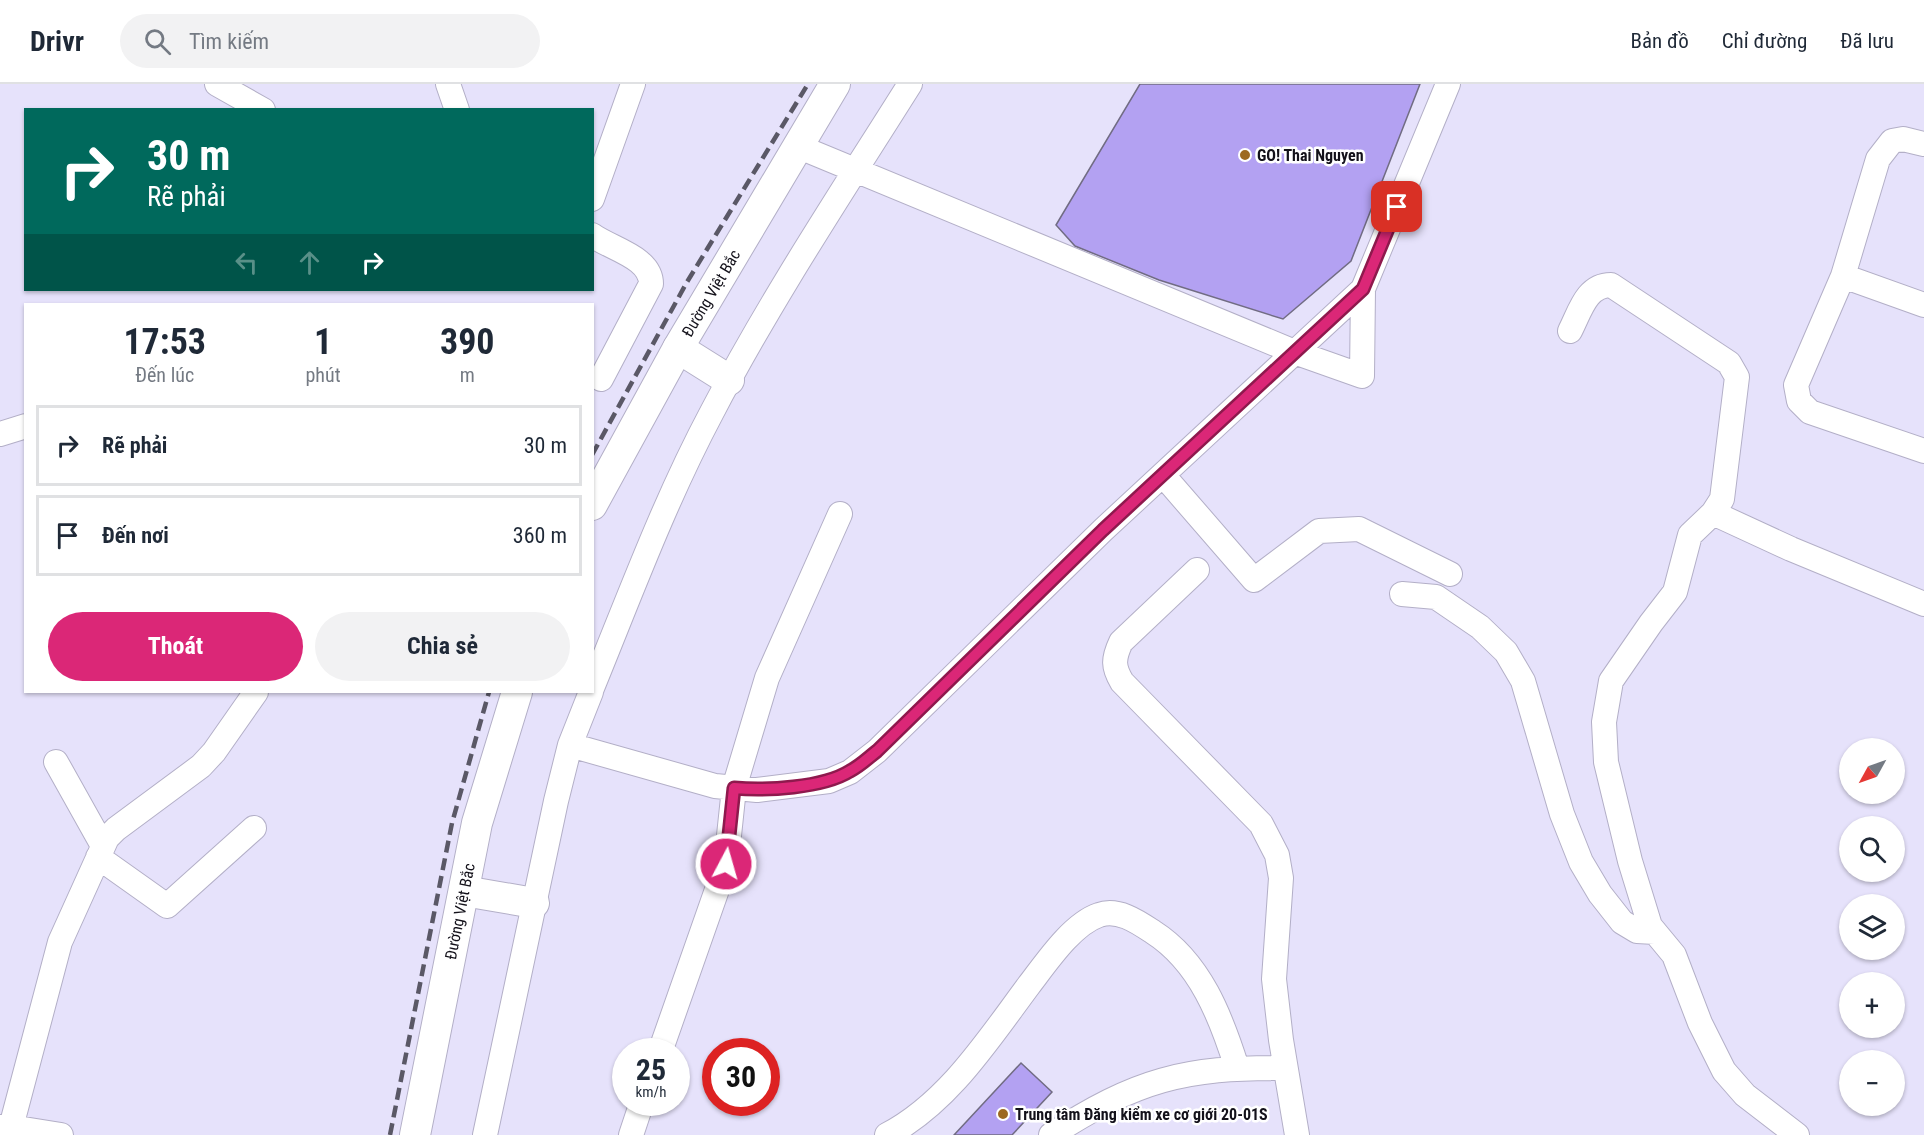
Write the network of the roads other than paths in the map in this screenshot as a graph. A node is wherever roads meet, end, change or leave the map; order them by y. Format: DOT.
graph roads {
  1 [pos="217,84"];
  2 [pos="448,84"];
  3 [pos="633,84"];
  4 [pos="835,84"];
  5 [pos="910,84"];
  6 [pos="1448,84"];
  7 [pos="259,108"];
  8 [pos="456,108"];
  9 [pos="1924,144"];
  10 [pos="797,146"];
  11 [pos="855,171"];
  12 [pos="594,193"];
  13 [pos="594,236"];
  14 [pos="1843,276"];
  15 [pos="1363,289"];
  16 [pos="1924,306"];
  17 [pos="1570,331"];
  18 [pos="678,348"];
  19 [pos="1297,353"];
  20 [pos="601,379"];
  21 [pos="729,380"];
  22 [pos="24,427"];
  23 [pos="0,434"];
  24 [pos="1924,451"];
  25 [pos="1163,475"];
  26 [pos="594,501"];
  27 [pos="1713,513"];
  28 [pos="840,514"];
  29 [pos="1197,570"];
  30 [pos="1450,574"];
  31 [pos="1402,594"];
  32 [pos="1924,604"];
  33 [pos="594,685"];
  34 [pos="255,693"];
  35 [pos="517,693"];
  36 [pos="591,693"];
  37 [pos="570,745"];
  38 [pos="56,762"];
  39 [pos="734,788"];
  40 [pos="254,828"];
  41 [pos="101,852"];
  42 [pos="464,891"];
  43 [pos="534,903"];
  44 [pos="1655,932"];
  45 [pos="665,1038"];
  46 [pos="1238,1068"];
  47 [pos="1285,1068"];
  48 [pos="637,1116"];
  49 [pos="6,1127"];
  50 [pos="61,1135"];
  51 [pos="415,1135"];
  52 [pos="485,1135"];
  53 [pos="631,1135"];
  54 [pos="887,1135"];
  55 [pos="1051,1135"];
  56 [pos="1297,1135"];
  57 [pos="1797,1135"];
  1 -- 7 [label="street"];
  2 -- 8 [label="street"];
  3 -- 12 [label="street"];
  4 -- 10 [label="main road, Đường Việt Bắc"];
  5 -- 11 [label="street"];
  6 -- 15 [label="street"];
  9 -- 14 [label="street"];
  10 -- 11 [label="street"];
  10 -- 18 [label="main road, Đường Việt Bắc"];
  11 -- 19 [label="street"];
  11 -- 21 [label="street"];
  13 -- 20 [label="street"];
  14 -- 16 [label="street"];
  14 -- 24 [label="street"];
  15 -- 19 [label="street"];
  15 -- 19 [label="street"];
  17 -- 27 [label="street"];
  18 -- 21 [label="main road"];
  18 -- 26 [label="main road, Đường Việt Bắc"];
  19 -- 25 [label="street"];
  21 -- 33 [label="street"];
  22 -- 23 [label="street"];
  25 -- 30 [label="street"];
  25 -- 39 [label="street"];
  27 -- 32 [label="street"];
  27 -- 44 [label="street"];
  28 -- 39 [label="street"];
  29 -- 47 [label="street"];
  31 -- 44 [label="street"];
  34 -- 41 [label="street"];
  35 -- 42 [label="main road, Đường Việt Bắc"];
  36 -- 37 [label="street"];
  37 -- 39 [label="street"];
  37 -- 43 [label="street"];
  38 -- 41 [label="street"];
  39 -- 45 [label="street"];
  40 -- 41 [label="street"];
  41 -- 49 [label="street"];
  42 -- 43 [label="main road"];
  42 -- 51 [label="main road, Đường Việt Bắc"];
  43 -- 52 [label="street"];
  44 -- 57 [label="street"];
  46 -- 47 [label="street"];
  46 -- 54 [label="street"];
  46 -- 55 [label="street"];
  47 -- 56 [label="street"];
  48 -- 53 [label="street"];
  49 -- 50 [label="street"];
}
